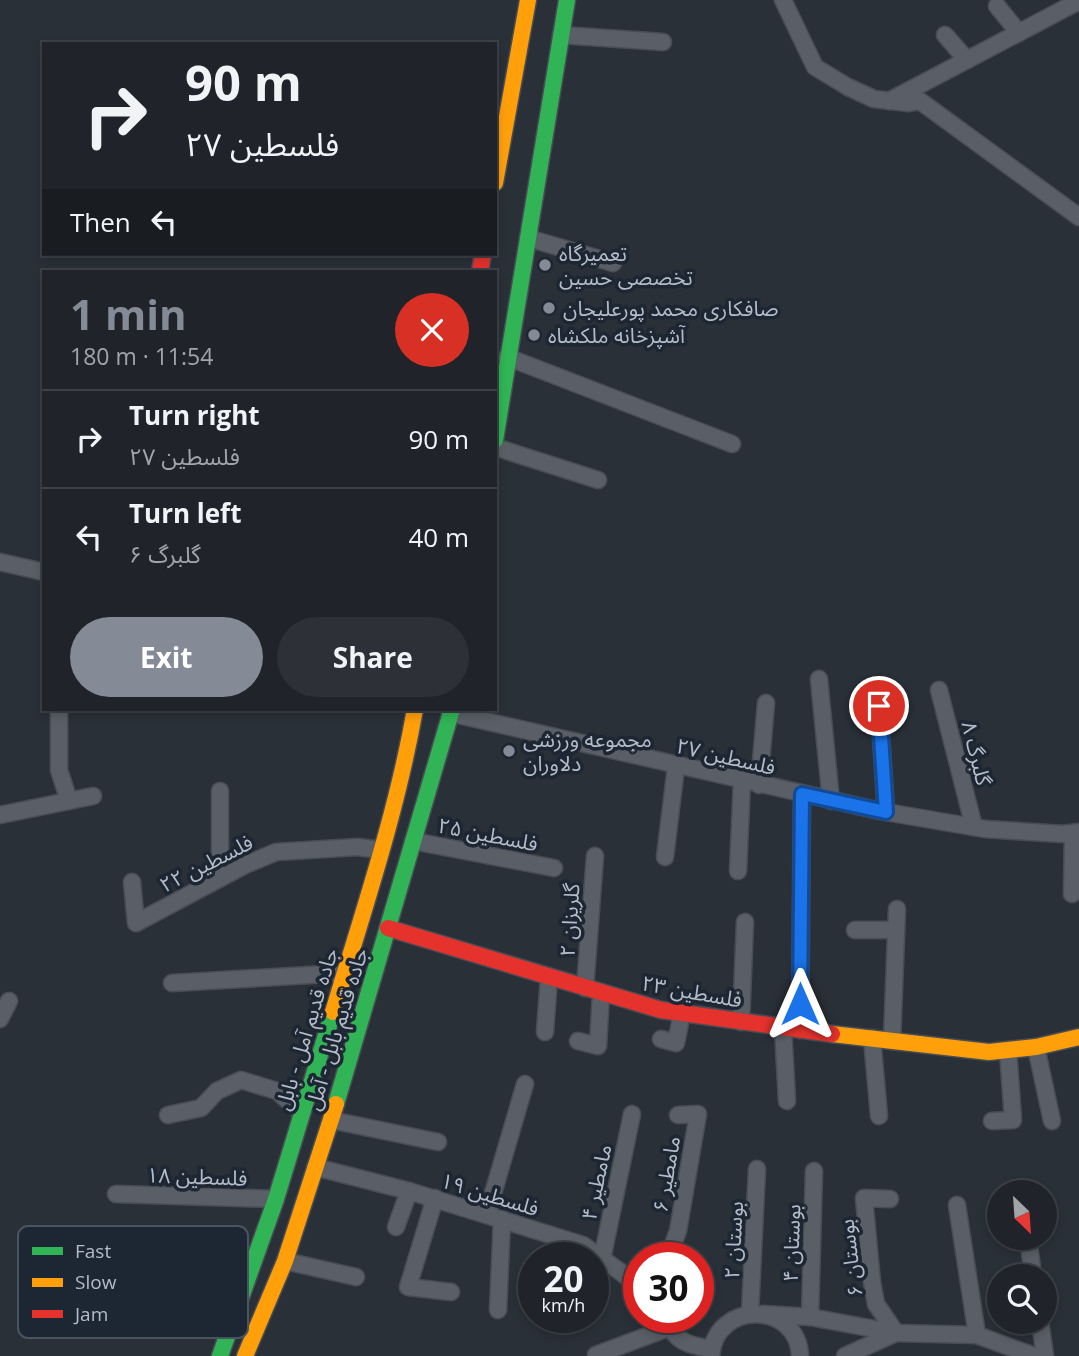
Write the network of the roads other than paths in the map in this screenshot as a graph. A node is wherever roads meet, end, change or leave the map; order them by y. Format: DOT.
graph roads {
  1 [pos="528,0"];
  2 [pos="566,0"];
  3 [pos="783,0"];
  4 [pos="1079,1"];
  5 [pos="998,6"];
  6 [pos="1019,33"];
  7 [pos="561,35"];
  8 [pos="945,35"];
  9 [pos="663,42"];
  10 [pos="967,60"];
  11 [pos="889,101"];
  12 [pos="497,172"];
  13 [pos="1079,217"];
  14 [pos="527,238"];
  15 [pos="613,263"];
  16 [pos="507,357"];
  17 [pos="497,426"];
  18 [pos="732,444"];
  19 [pos="497,448"];
  20 [pos="598,480"];
  21 [pos="0,562"];
  22 [pos="42,572"];
  23 [pos="819,679"];
  24 [pos="939,690"];
  25 [pos="766,703"];
  26 [pos="879,706"];
  27 [pos="59,711"];
  28 [pos="415,711"];
  29 [pos="451,711"];
  30 [pos="676,766"];
  31 [pos="742,781"];
  32 [pos="759,785"];
  33 [pos="220,791"];
  34 [pos="802,794"];
  35 [pos="93,796"];
  36 [pos="69,801"];
  37 [pos="831,801"];
  38 [pos="886,812"];
  39 [pos="0,815"];
  40 [pos="974,827"];
  41 [pos="1076,832"];
  42 [pos="413,841"];
  43 [pos="381,850"];
  44 [pos="595,856"];
  45 [pos="665,858"];
  46 [pos="554,868"];
  47 [pos="738,871"];
  48 [pos="220,878"];
  49 [pos="132,882"];
  50 [pos="1072,894"];
  51 [pos="897,909"];
  52 [pos="745,922"];
  53 [pos="388,928"];
  54 [pos="855,930"];
  55 [pos="896,930"];
  56 [pos="344,973"];
  57 [pos="550,977"];
  58 [pos="172,983"];
  59 [pos="585,988"];
  60 [pos="601,993"];
  61 [pos="9,1001"];
  62 [pos="682,1013"];
  63 [pos="0,1018"];
  64 [pos="741,1022"];
  65 [pos="783,1028"];
  66 [pos="800,1030"];
  67 [pos="545,1032"];
  68 [pos="1079,1037"];
  69 [pos="872,1038"];
  70 [pos="661,1039"];
  71 [pos="578,1041"];
  72 [pos="892,1041"];
  73 [pos="1035,1047"];
  74 [pos="1008,1050"];
  75 [pos="526,1084"];
  76 [pos="786,1101"];
  77 [pos="302,1114"];
  78 [pos="632,1114"];
  79 [pos="168,1115"];
  80 [pos="678,1115"];
  81 [pos="879,1116"];
  82 [pos="331,1120"];
  83 [pos="992,1121"];
  84 [pos="1052,1121"];
  85 [pos="438,1142"];
  86 [pos="315,1167"];
  87 [pos="757,1168"];
  88 [pos="814,1171"];
  89 [pos="409,1191"];
  90 [pos="116,1194"];
  91 [pos="276,1199"];
  92 [pos="435,1199"];
  93 [pos="890,1199"];
  94 [pos="957,1205"];
  95 [pos="494,1216"];
  96 [pos="396,1227"];
  97 [pos="574,1242"];
  98 [pos="606,1242"];
  99 [pos="674,1242"];
  100 [pos="285,1261"];
  101 [pos="609,1264"];
  102 [pos="622,1273"];
  103 [pos="356,1277"];
  104 [pos="248,1281"];
  105 [pos="452,1292"];
  106 [pos="498,1310"];
  107 [pos="757,1314"];
  108 [pos="810,1317"];
  109 [pos="643,1333"];
  110 [pos="675,1333"];
  111 [pos="896,1334"];
  112 [pos="1042,1334"];
  113 [pos="977,1335"];
  114 [pos="227,1338"];
  115 [pos="711,1353"];
  116 [pos="596,1355"];
  117 [pos="220,1356"];
  118 [pos="244,1356"];
  119 [pos="800,1356"];
  120 [pos="845,1356"];
  121 [pos="1034,1356"];
  122 [pos="1045,1356"];
  1 -- 12 [label="main road"];
  2 -- 7 [label="main road"];
  3 -- 11 [label="street"];
  4 -- 6 [label="street"];
  5 -- 6 [label="street"];
  6 -- 10 [label="street"];
  7 -- 9 [label="street"];
  7 -- 14 [label="main road"];
  8 -- 10 [label="street"];
  10 -- 11 [label="street"];
  11 -- 13 [label="street"];
  14 -- 15 [label="street"];
  14 -- 16 [label="main road"];
  16 -- 17 [label="main road"];
  16 -- 18 [label="street"];
  19 -- 20 [label="street"];
  21 -- 22 [label="street"];
  23 -- 37 [label="street"];
  24 -- 40 [label="street, گلبرگ ۸"];
  25 -- 32 [label="street"];
  26 -- 38 [label="street"];
  27 -- 36 [label="street"];
  28 -- 43 [label="main road, جاده قدیم آمل - بابل"];
  29 -- 30 [label="street, فلسطین ۲۷"];
  29 -- 42 [label="main road, جاده قدیم بابل - آمل"];
  30 -- 31 [label="street, فلسطین ۲۷"];
  30 -- 45 [label="street"];
  31 -- 32 [label="street, فلسطین ۲۷"];
  31 -- 47 [label="street"];
  32 -- 34 [label="street, فلسطین ۲۷"];
  33 -- 48 [label="street"];
  34 -- 37 [label="street, فلسطین ۲۷"];
  34 -- 66 [label="street"];
  35 -- 36 [label="street"];
  36 -- 39 [label="street"];
  37 -- 38 [label="street, فلسطین ۲۷"];
  38 -- 40 [label="street, فلسطین ۲۷"];
  40 -- 41 [label="street, فلسطین ۲۷"];
  41 -- 50 [label="street"];
  42 -- 46 [label="street, فلسطین ۲۵"];
  42 -- 53 [label="main road, جاده قدیم بابل - آمل"];
  43 -- 48 [label="street, فلسطین ۲۲"];
  43 -- 56 [label="main road, جاده قدیم آمل - بابل"];
  44 -- 59 [label="street, گلریزان ۲"];
  48 -- 49 [label="street, فلسطین ۲۲"];
  51 -- 55 [label="street"];
  52 -- 64 [label="street"];
  53 -- 57 [label="main road, فلسطین ۲۳"];
  53 -- 82 [label="main road, جاده قدیم بابل - آمل"];
  54 -- 55 [label="street"];
  55 -- 72 [label="street"];
  56 -- 58 [label="street"];
  56 -- 77 [label="main road, جاده قدیم آمل - بابل"];
  57 -- 59 [label="main road, فلسطین ۲۳"];
  57 -- 67 [label="street"];
  59 -- 60 [label="main road, فلسطین ۲۳"];
  60 -- 62 [label="main road, فلسطین ۲۳"];
  60 -- 71 [label="street"];
  61 -- 63 [label="street"];
  62 -- 64 [label="main road, فلسطین ۲۳"];
  62 -- 70 [label="street"];
  64 -- 65 [label="main road, فلسطین ۲۳"];
  65 -- 66 [label="main road, فلسطین ۲۳"];
  65 -- 76 [label="street"];
  66 -- 69 [label="main road, فلسطین ۲۳"];
  68 -- 73 [label="main road, فلسطین ۲۳"];
  69 -- 72 [label="main road, فلسطین ۲۳"];
  69 -- 81 [label="street"];
  72 -- 74 [label="main road, فلسطین ۲۳"];
  73 -- 74 [label="main road, فلسطین ۲۳"];
  73 -- 84 [label="street"];
  74 -- 83 [label="street"];
  75 -- 95 [label="street"];
  77 -- 79 [label="street"];
  77 -- 91 [label="main road, جاده قدیم آمل - بابل"];
  78 -- 98 [label="street, مامطیر ۴"];
  80 -- 99 [label="street, مامطیر ۶"];
  82 -- 85 [label="street"];
  82 -- 86 [label="main road, جاده قدیم بابل - آمل"];
  86 -- 89 [label="street, فلسطین ۱۹"];
  86 -- 100 [label="main road, جاده قدیم بابل - آمل"];
  87 -- 107 [label="street, بوستان ۲"];
  88 -- 108 [label="street, بوستان ۴"];
  89 -- 92 [label="street, فلسطین ۱۹"];
  89 -- 96 [label="street"];
  90 -- 91 [label="street, فلسطین ۱۸"];
  91 -- 104 [label="main road, جاده قدیم آمل - بابل"];
  92 -- 95 [label="street, فلسطین ۱۹"];
  92 -- 105 [label="street"];
  93 -- 111 [label="street, بوستان ۶"];
  94 -- 113 [label="street"];
  95 -- 97 [label="street, فلسطین ۱۹"];
  95 -- 106 [label="street"];
  100 -- 103 [label="street"];
  100 -- 118 [label="main road, جاده قدیم بابل - آمل"];
  101 -- 102 [label="street, فلسطین ۱۹"];
  107 -- 108 [label="street"];
  107 -- 115 [label="street"];
  107 -- 119 [label="street"];
  108 -- 111 [label="street"];
  109 -- 116 [label="street"];
  110 -- 115 [label="street"];
  111 -- 113 [label="street"];
  111 -- 120 [label="street"];
  112 -- 122 [label="street"];
  113 -- 121 [label="street"];
  114 -- 117 [label="main road, جاده قدیم آمل - بابل"];
}
